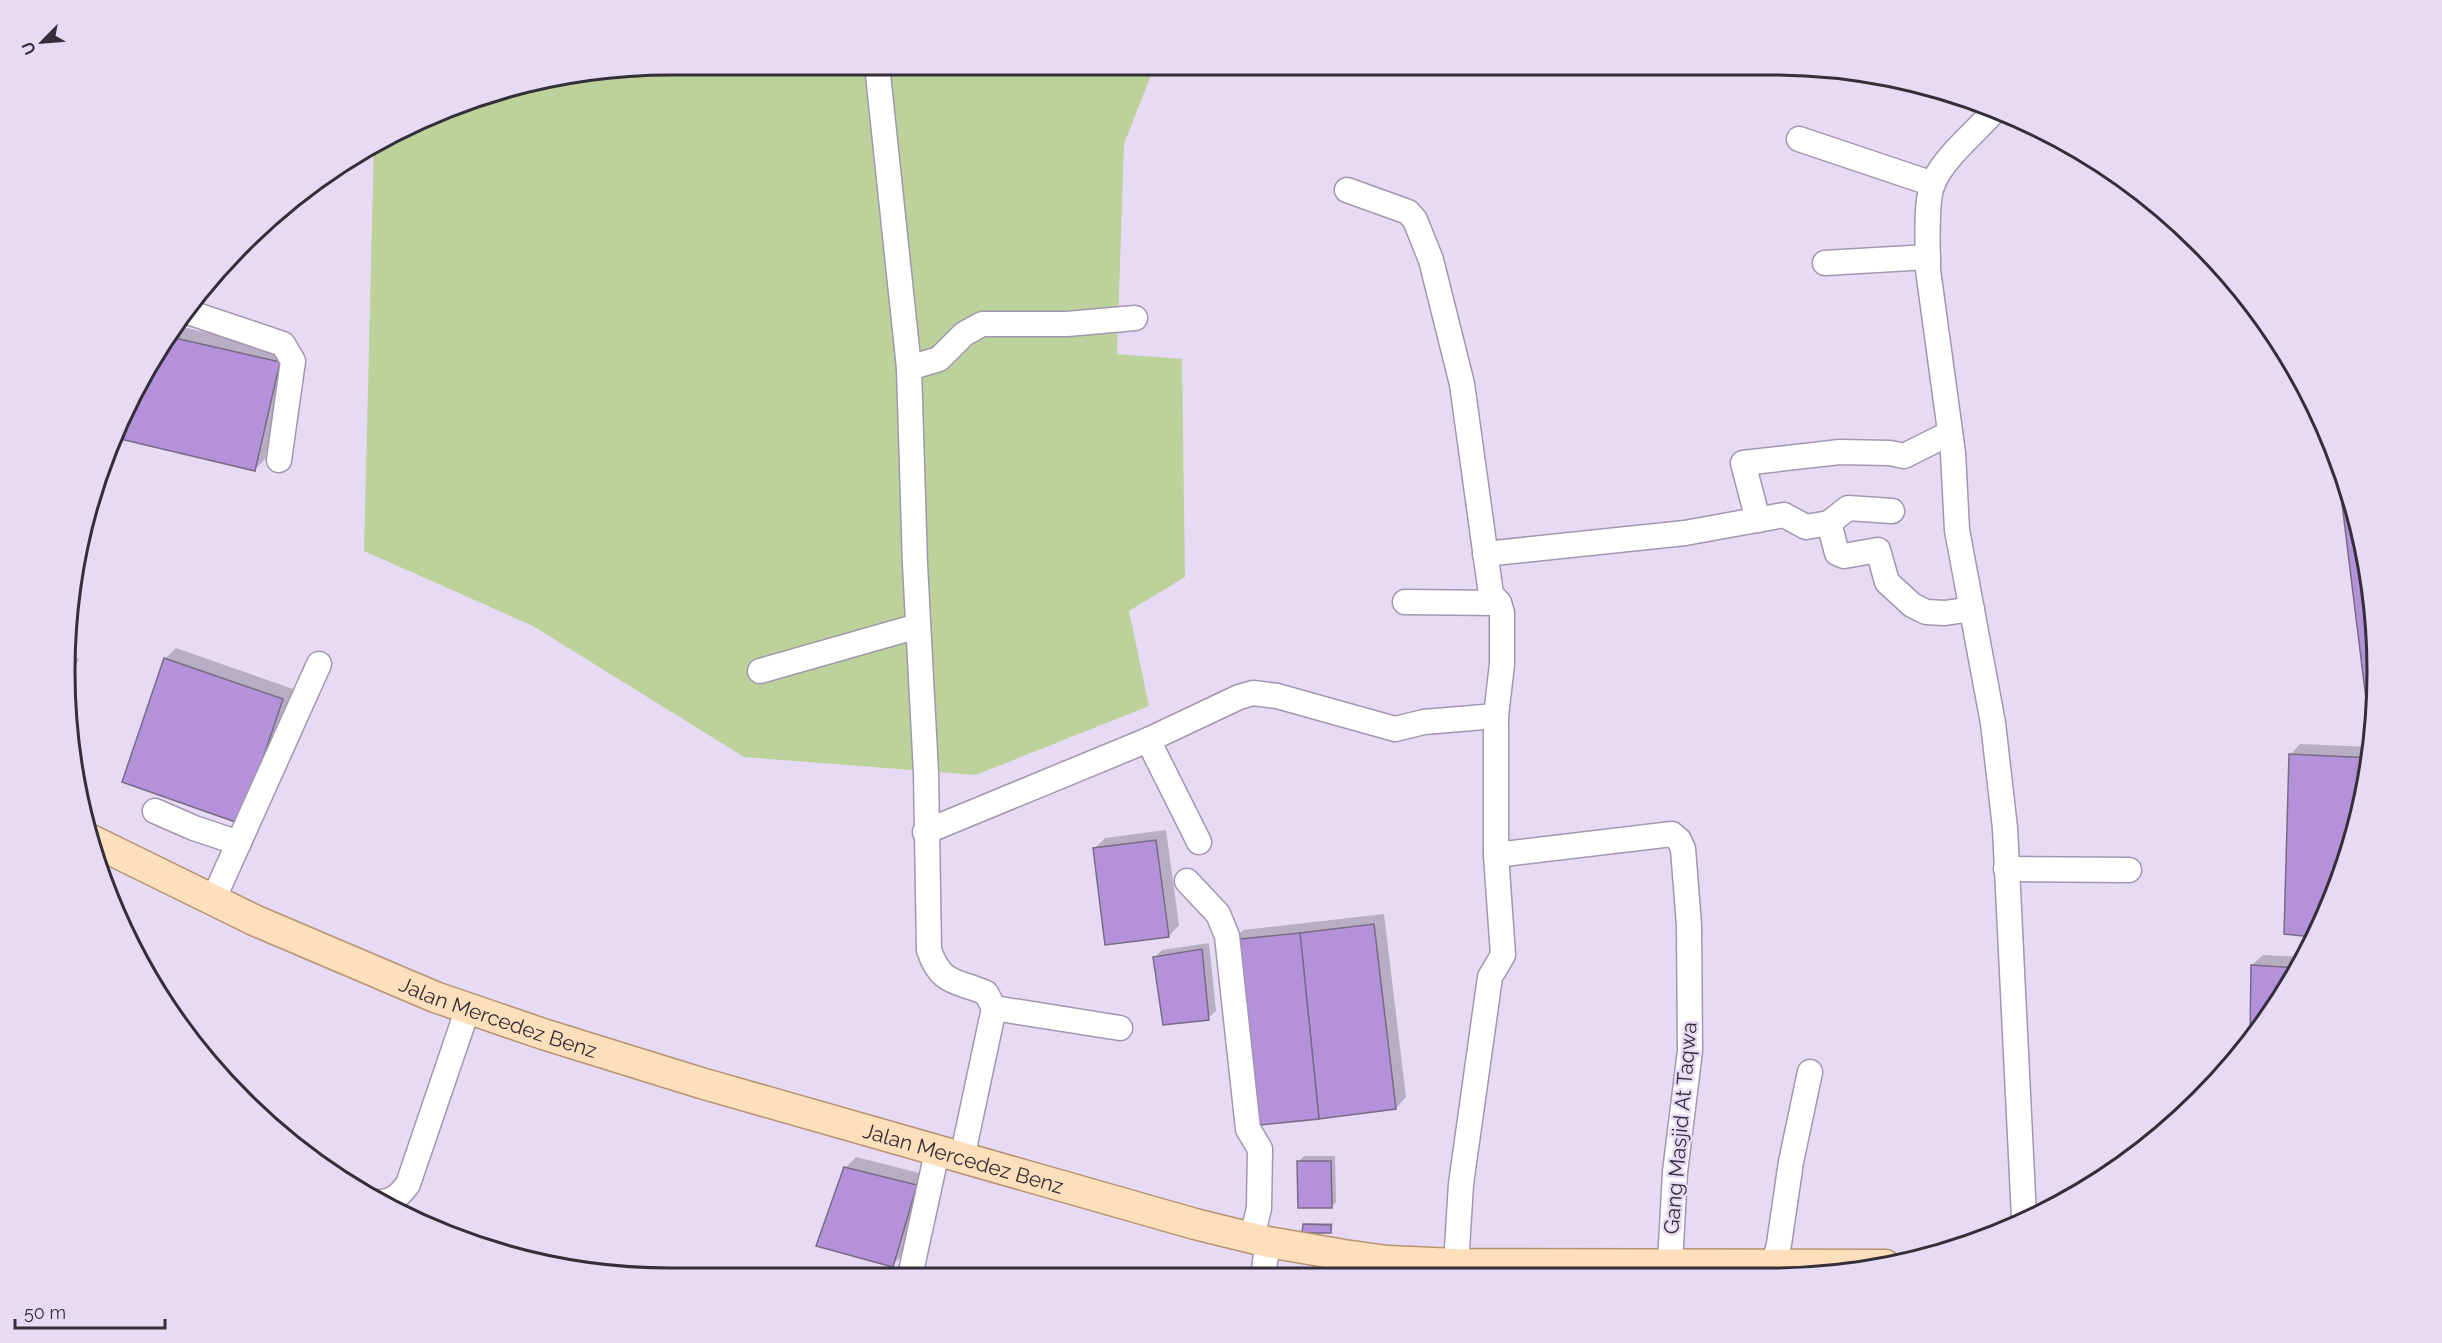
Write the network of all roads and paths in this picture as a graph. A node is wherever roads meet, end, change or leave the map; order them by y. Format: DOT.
graph roads {
  1 [pos="878,75"];
  2 [pos="1989,116"];
  3 [pos="1799,139"];
  4 [pos="1933,184"];
  5 [pos="1347,190"];
  6 [pos="1928,257"];
  7 [pos="1825,263"];
  8 [pos="194,314"];
  9 [pos="1135,318"];
  10 [pos="909,368"];
  11 [pos="1950,433"];
  12 [pos="279,460"];
  13 [pos="1892,511"];
  14 [pos="1758,520"];
  15 [pos="1829,523"];
  16 [pos="1485,554"];
  17 [pos="1405,602"];
  18 [pos="1499,603"];
  19 [pos="1972,609"];
  20 [pos="918,626"];
  21 [pos="320,664"];
  22 [pos="760,670"];
  23 [pos="1496,716"];
  24 [pos="1148,740"];
  25 [pos="155,811"];
  26 [pos="926,832"];
  27 [pos="1199,842"];
  28 [pos="239,843"];
  29 [pos="101,845"];
  30 [pos="1496,855"];
  31 [pos="2006,869"];
  32 [pos="2129,870"];
  33 [pos="1187,881"];
  34 [pos="213,900"];
  35 [pos="468,1008"];
  36 [pos="994,1008"];
  37 [pos="1120,1028"];
  38 [pos="1810,1072"];
  39 [pos="949,1155"];
  40 [pos="393,1198"];
  41 [pos="2024,1211"];
  42 [pos="1260,1240"];
  43 [pos="1774,1263"];
  44 [pos="1456,1264"];
  45 [pos="1670,1264"];
  46 [pos="1837,1264"];
  47 [pos="913,1268"];
  48 [pos="1262,1268"];
  49 [pos="1485,1268"];
  50 [pos="1611,1268"];
  1 -- 10 [label="street"];
  2 -- 4 [label="street"];
  3 -- 4 [label="street"];
  4 -- 6 [label="street"];
  5 -- 16 [label="street"];
  6 -- 7 [label="street"];
  6 -- 11 [label="street"];
  8 -- 12 [label="street"];
  9 -- 10 [label="street"];
  10 -- 20 [label="street"];
  11 -- 14 [label="street"];
  11 -- 19 [label="street"];
  13 -- 15 [label="street"];
  14 -- 15 [label="street"];
  14 -- 16 [label="street"];
  15 -- 19 [label="street"];
  16 -- 18 [label="street"];
  17 -- 18 [label="street"];
  18 -- 23 [label="street"];
  19 -- 31 [label="street"];
  20 -- 22 [label="street"];
  20 -- 26 [label="street"];
  21 -- 28 [label="street"];
  23 -- 24 [label="street"];
  23 -- 30 [label="street"];
  24 -- 26 [label="street"];
  24 -- 27 [label="street"];
  25 -- 28 [label="street"];
  26 -- 36 [label="street"];
  28 -- 34 [label="street"];
  29 -- 34 [label="main road, Jalan Mercedez Benz"];
  30 -- 44 [label="street"];
  30 -- 45 [label="street, Gang Masjid At Taqwa"];
  31 -- 32 [label="street"];
  31 -- 41 [label="street"];
  33 -- 42 [label="street"];
  34 -- 35 [label="main road, Jalan Mercedez Benz"];
  35 -- 39 [label="main road, Jalan Mercedez Benz"];
  35 -- 40 [label="street"];
  36 -- 37 [label="street"];
  36 -- 39 [label="street"];
  38 -- 43 [label="street"];
  39 -- 42 [label="main road, Jalan Mercedez Benz"];
  39 -- 47 [label="street"];
  42 -- 44 [label="main road, Jalan Mercedez Benz"];
  42 -- 48 [label="street"];
  43 -- 45 [label="main road, Jalan Mercedez Benz"];
  43 -- 46 [label="main road, Jalan Mercedez Benz"];
  44 -- 49 [label="main road, Jalan Mercedez Benz"];
  45 -- 50 [label="main road, Jalan Mercedez Benz"];
}
